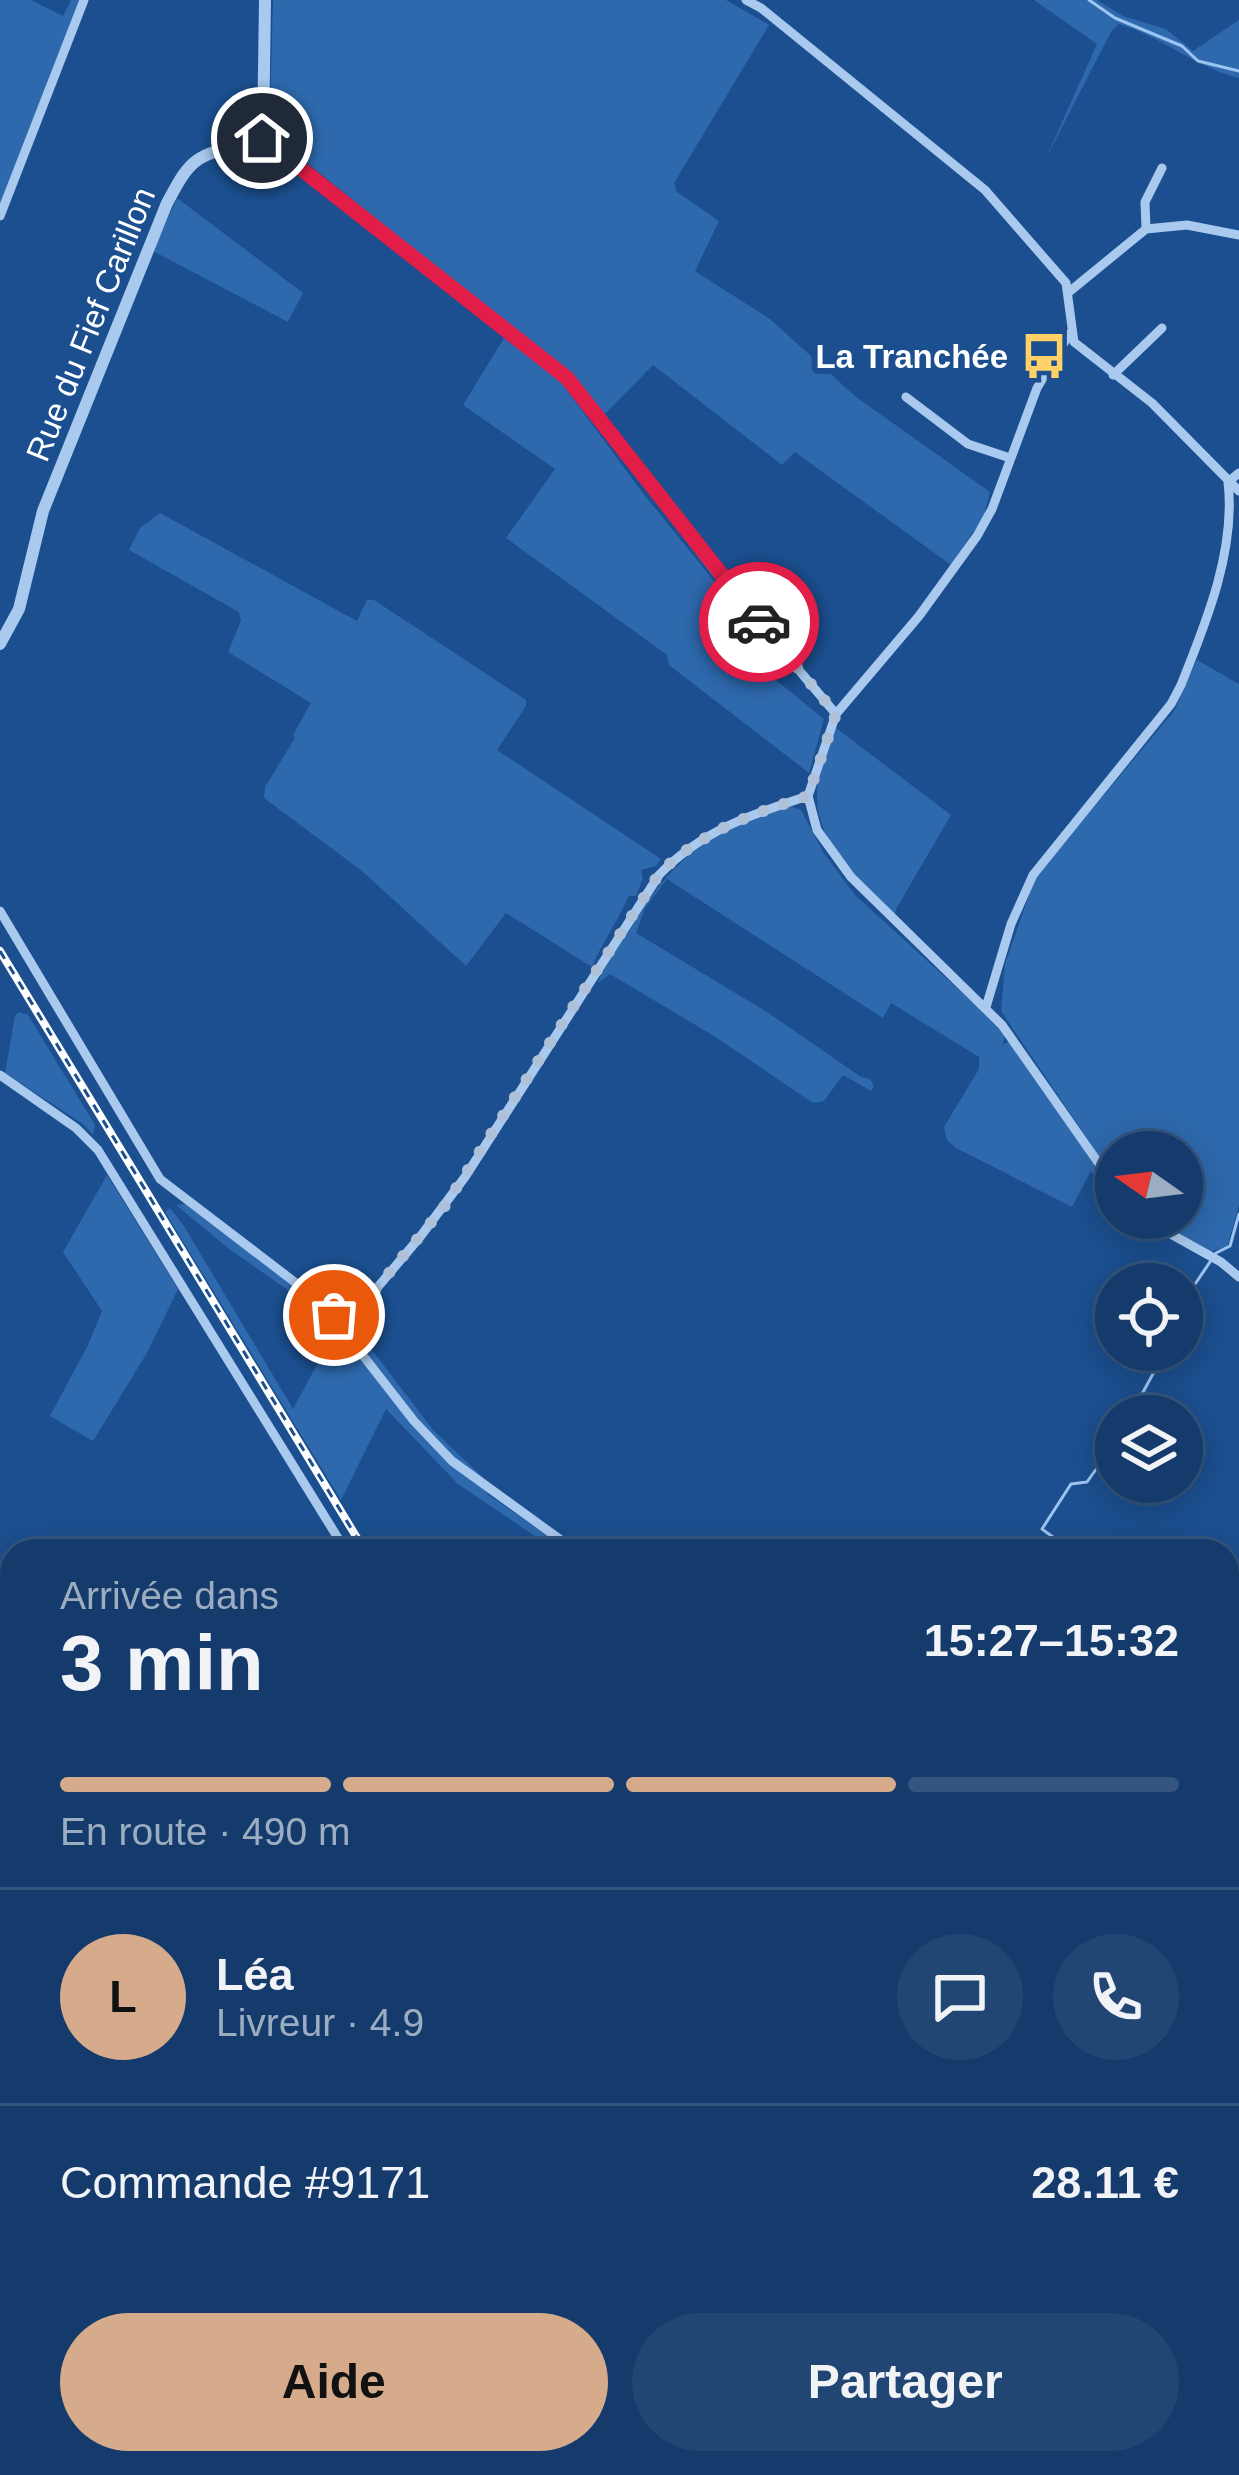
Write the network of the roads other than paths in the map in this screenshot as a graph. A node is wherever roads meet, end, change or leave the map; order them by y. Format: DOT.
graph roads {
  1 [pos="84,0"];
  2 [pos="266,0"];
  3 [pos="746,0"];
  4 [pos="764,4"];
  5 [pos="262,138"];
  6 [pos="1162,168"];
  7 [pos="0,216"];
  8 [pos="1145,229"];
  9 [pos="1239,235"];
  10 [pos="1069,292"];
  11 [pos="1162,328"];
  12 [pos="1070,333"];
  13 [pos="1113,375"];
  14 [pos="906,397"];
  15 [pos="1010,458"];
  16 [pos="1239,473"];
  17 [pos="1228,482"];
  18 [pos="1239,491"];
  19 [pos="0,644"];
  20 [pos="836,714"];
  21 [pos="808,796"];
  22 [pos="0,911"];
  23 [pos="986,1007"];
  24 [pos="0,1075"];
  25 [pos="1095,1158"];
  26 [pos="1180,1239"];
  27 [pos="1239,1276"];
  28 [pos="344,1327"];
  29 [pos="339,1539"];
  30 [pos="559,1539"];
  1 -- 7 [label="street"];
  2 -- 5 [label="street"];
  3 -- 4 [label="street"];
  4 -- 10 [label="street"];
  5 -- 19 [label="street, Rue du Fief Carillon"];
  5 -- 20 [label="street"];
  6 -- 8 [label="street"];
  8 -- 9 [label="street"];
  8 -- 10 [label="street"];
  10 -- 12 [label="street"];
  11 -- 13 [label="street"];
  12 -- 13 [label="street"];
  12 -- 15 [label="street"];
  13 -- 17 [label="street"];
  14 -- 15 [label="street"];
  15 -- 20 [label="street"];
  16 -- 17 [label="street"];
  17 -- 18 [label="street"];
  17 -- 23 [label="street"];
  20 -- 21 [label="street"];
  21 -- 23 [label="street"];
  21 -- 28 [label="street"];
  22 -- 28 [label="street"];
  23 -- 25 [label="street"];
  24 -- 29 [label="street"];
  26 -- 27 [label="street"];
  28 -- 30 [label="street"];
}
